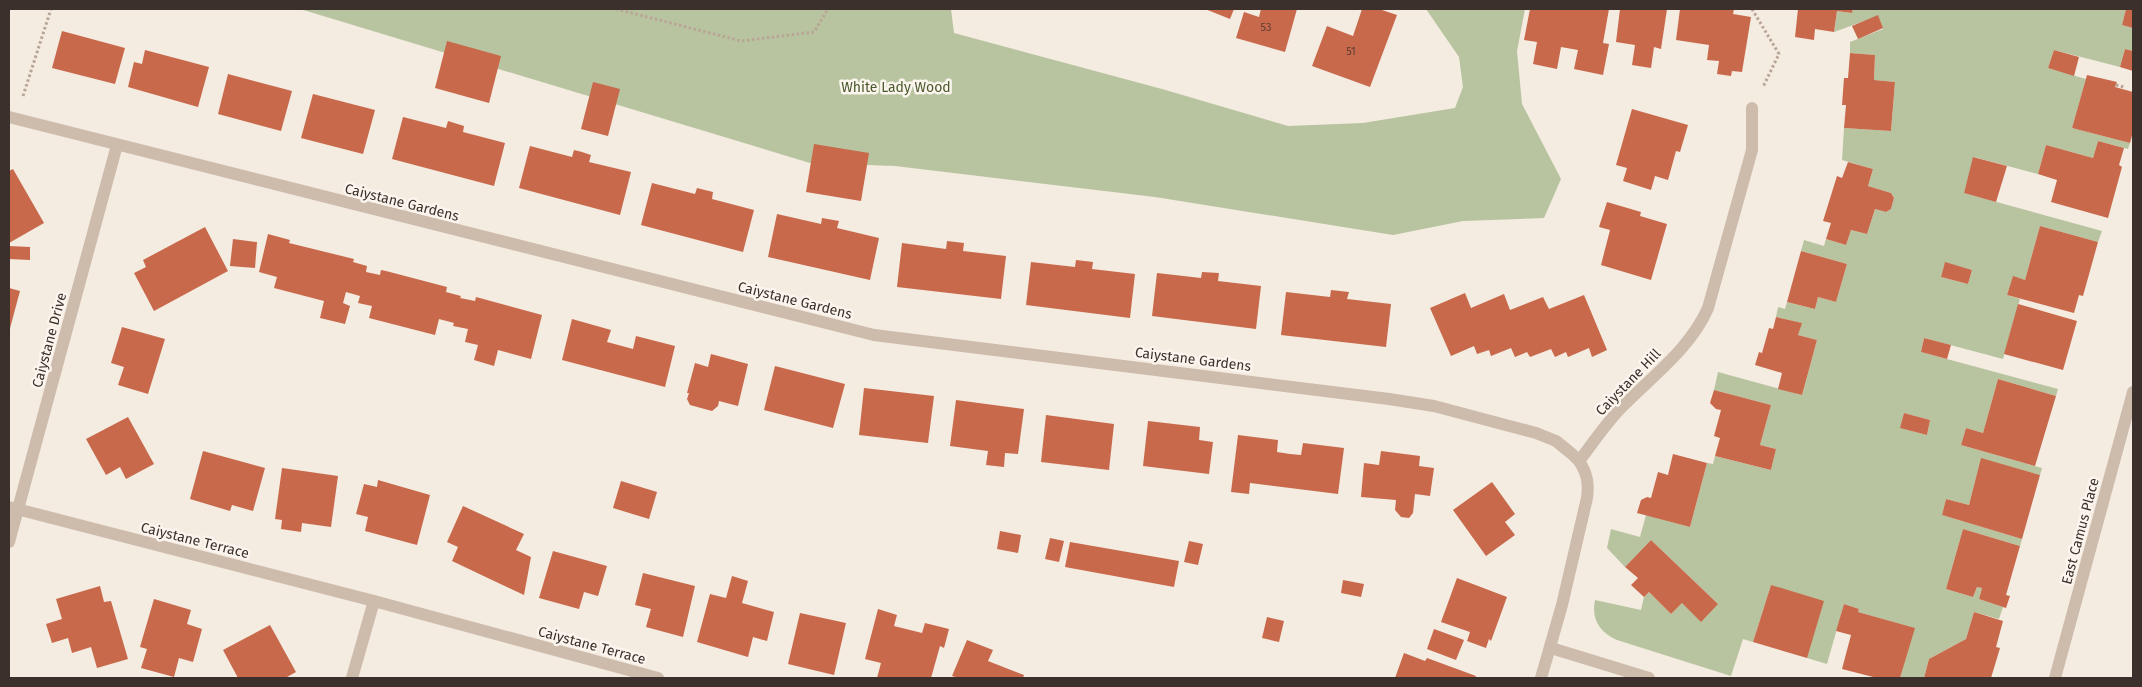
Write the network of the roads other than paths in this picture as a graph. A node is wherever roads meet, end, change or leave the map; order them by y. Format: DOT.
graph roads {
  1 [pos="1752,108"];
  2 [pos="12,118"];
  3 [pos="117,145"];
  4 [pos="2133,392"];
  5 [pos="1578,461"];
  6 [pos="13,508"];
  7 [pos="9,542"];
  8 [pos="374,601"];
  9 [pos="1551,648"];
  10 [pos="352,678"];
  11 [pos="658,678"];
  12 [pos="1541,678"];
  13 [pos="1649,678"];
  14 [pos="2055,678"];
  1 -- 5 [label="street, Caiystane Hill"];
  2 -- 3 [label="street, Caiystane Gardens"];
  3 -- 5 [label="street, Caiystane Gardens"];
  3 -- 6 [label="street, Caiystane Drive"];
  4 -- 14 [label="street, East Camus Place"];
  5 -- 9 [label="street"];
  6 -- 7 [label="street, Caiystane Drive"];
  6 -- 8 [label="street, Caiystane Terrace"];
  8 -- 10 [label="street"];
  8 -- 11 [label="street, Caiystane Terrace"];
  9 -- 12 [label="street"];
  9 -- 13 [label="street"];
}
